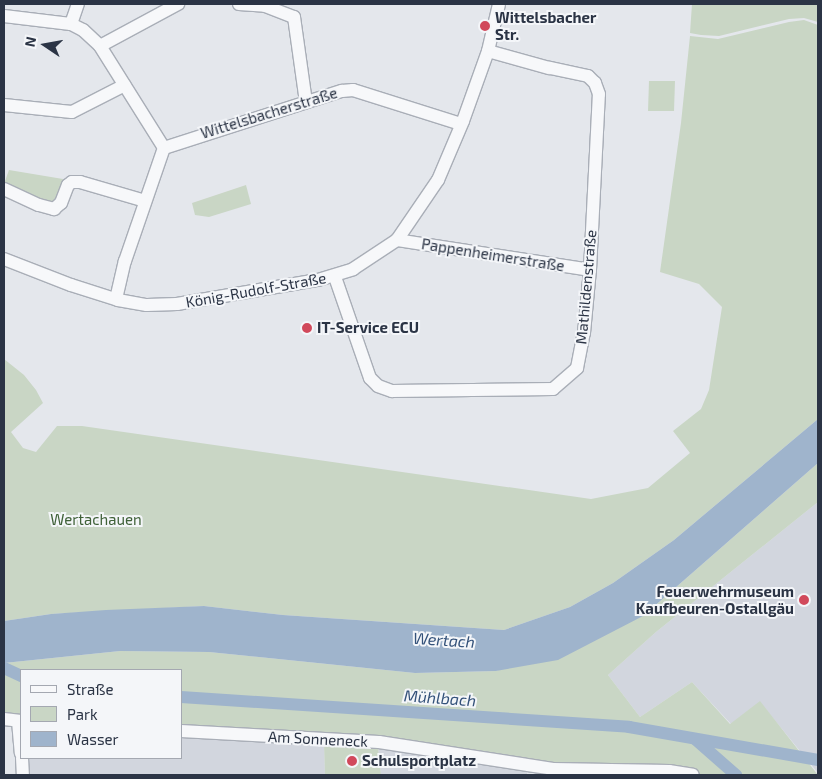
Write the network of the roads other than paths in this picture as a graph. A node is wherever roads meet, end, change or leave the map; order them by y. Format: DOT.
graph roads {
  1 [pos="78,4"];
  2 [pos="178,4"];
  3 [pos="239,4"];
  4 [pos="499,4"];
  5 [pos="4,16"];
  6 [pos="71,24"];
  7 [pos="100,46"];
  8 [pos="488,51"];
  9 [pos="125,85"];
  10 [pos="306,102"];
  11 [pos="4,105"];
  12 [pos="462,124"];
  13 [pos="164,148"];
  14 [pos="4,189"];
  15 [pos="145,200"];
  16 [pos="396,240"];
  17 [pos="4,259"];
  18 [pos="590,270"];
  19 [pos="335,277"];
  20 [pos="116,299"];
  21 [pos="4,719"];
  22 [pos="20,721"];
  23 [pos="182,731"];
  24 [pos="22,759"];
  25 [pos="23,775"];
  26 [pos="693,775"];
  1 -- 6 [label="street"];
  2 -- 7 [label="street"];
  3 -- 10 [label="street"];
  4 -- 8 [label="street, König-Rudolf-Straße"];
  5 -- 6 [label="street"];
  6 -- 7 [label="street"];
  7 -- 9 [label="street"];
  8 -- 12 [label="street, König-Rudolf-Straße"];
  8 -- 18 [label="street, Mathildenstraße"];
  9 -- 11 [label="street"];
  9 -- 13 [label="street"];
  10 -- 12 [label="street, Wittelsbacherstraße"];
  10 -- 13 [label="street, Wittelsbacherstraße"];
  12 -- 16 [label="street, König-Rudolf-Straße"];
  13 -- 15 [label="street"];
  14 -- 15 [label="street"];
  15 -- 20 [label="street"];
  16 -- 18 [label="street, Pappenheimerstraße"];
  16 -- 19 [label="street, König-Rudolf-Straße"];
  17 -- 20 [label="street, König-Rudolf-Straße"];
  18 -- 19 [label="street, Mathildenstraße"];
  19 -- 20 [label="street, König-Rudolf-Straße"];
  21 -- 22 [label="street"];
  23 -- 26 [label="street, Am Sonneneck"];
  24 -- 25 [label="street"];
}
